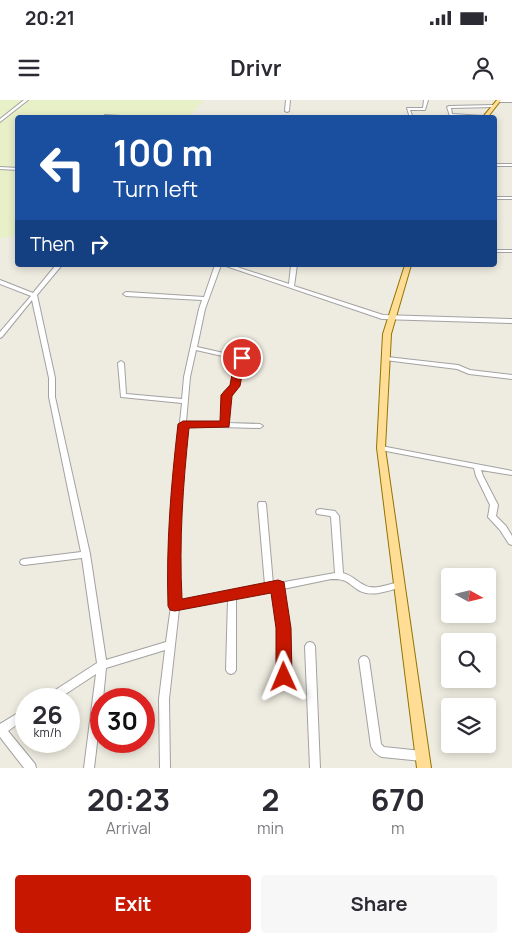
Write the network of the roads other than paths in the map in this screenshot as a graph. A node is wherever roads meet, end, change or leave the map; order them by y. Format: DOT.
graph roads {
  1 [pos="26,100"];
  2 [pos="288,100"];
  3 [pos="426,100"];
  4 [pos="499,100"];
  5 [pos="464,101"];
  6 [pos="512,101"];
  7 [pos="469,106"];
  8 [pos="494,106"];
  9 [pos="287,111"];
  10 [pos="410,115"];
  11 [pos="450,115"];
  12 [pos="486,115"];
  13 [pos="0,121"];
  14 [pos="497,165"];
  15 [pos="512,165"];
  16 [pos="0,168"];
  17 [pos="15,169"];
  18 [pos="497,198"];
  19 [pos="512,198"];
  20 [pos="497,251"];
  21 [pos="512,251"];
  22 [pos="57,267"];
  23 [pos="217,267"];
  24 [pos="232,267"];
  25 [pos="294,267"];
  26 [pos="407,267"];
  27 [pos="0,282"];
  28 [pos="292,286"];
  29 [pos="34,293"];
  30 [pos="126,294"];
  31 [pos="206,299"];
  32 [pos="391,318"];
  33 [pos="512,321"];
  34 [pos="0,336"];
  35 [pos="193,348"];
  36 [pos="387,359"];
  37 [pos="121,363"];
  38 [pos="512,377"];
  39 [pos="185,401"];
  40 [pos="183,424"];
  41 [pos="225,424"];
  42 [pos="260,426"];
  43 [pos="381,448"];
  44 [pos="476,467"];
  45 [pos="512,473"];
  46 [pos="262,504"];
  47 [pos="320,512"];
  48 [pos="512,542"];
  49 [pos="86,554"];
  50 [pos="24,562"];
  51 [pos="339,575"];
  52 [pos="399,585"];
  53 [pos="274,587"];
  54 [pos="232,596"];
  55 [pos="175,606"];
  56 [pos="170,645"];
  57 [pos="310,646"];
  58 [pos="364,660"];
  59 [pos="102,665"];
  60 [pos="231,670"];
  61 [pos="284,677"];
  62 [pos="66,688"];
  63 [pos="15,721"];
  64 [pos="0,730"];
  65 [pos="422,756"];
  66 [pos="31,768"];
  67 [pos="89,768"];
  68 [pos="166,768"];
  69 [pos="315,768"];
  70 [pos="424,768"];
  1 -- 13 [label="street"];
  2 -- 9 [label="street"];
  3 -- 10 [label="street"];
  4 -- 6 [label="street"];
  4 -- 8 [label="main road"];
  5 -- 7 [label="street"];
  7 -- 8 [label="street"];
  7 -- 11 [label="street"];
  8 -- 12 [label="main road"];
  14 -- 15 [label="street"];
  16 -- 17 [label="street"];
  18 -- 19 [label="street"];
  20 -- 21 [label="street"];
  22 -- 29 [label="street"];
  23 -- 31 [label="street"];
  24 -- 28 [label="street"];
  25 -- 28 [label="street"];
  26 -- 32 [label="main road"];
  27 -- 29 [label="street"];
  28 -- 32 [label="street"];
  29 -- 34 [label="street"];
  29 -- 49 [label="street"];
  30 -- 31 [label="street"];
  31 -- 35 [label="street"];
  32 -- 33 [label="street"];
  32 -- 36 [label="main road"];
  35 -- 39 [label="street"];
  35 -- 41 [label="street"];
  36 -- 38 [label="street"];
  36 -- 43 [label="main road"];
  37 -- 39 [label="street"];
  39 -- 40 [label="street"];
  40 -- 41 [label="street"];
  40 -- 55 [label="street"];
  41 -- 42 [label="street"];
  43 -- 44 [label="street"];
  43 -- 52 [label="main road"];
  44 -- 45 [label="street"];
  44 -- 48 [label="street"];
  46 -- 53 [label="street"];
  47 -- 51 [label="street"];
  49 -- 50 [label="street"];
  49 -- 59 [label="street"];
  51 -- 52 [label="street"];
  51 -- 53 [label="street"];
  52 -- 65 [label="main road"];
  53 -- 54 [label="street"];
  53 -- 61 [label="street"];
  54 -- 55 [label="street"];
  54 -- 60 [label="street"];
  55 -- 56 [label="street"];
  56 -- 59 [label="street"];
  56 -- 68 [label="street"];
  57 -- 69 [label="street"];
  58 -- 65 [label="street"];
  59 -- 62 [label="street"];
  59 -- 67 [label="street"];
  63 -- 64 [label="street"];
  64 -- 66 [label="street"];
  65 -- 70 [label="main road"];
}
